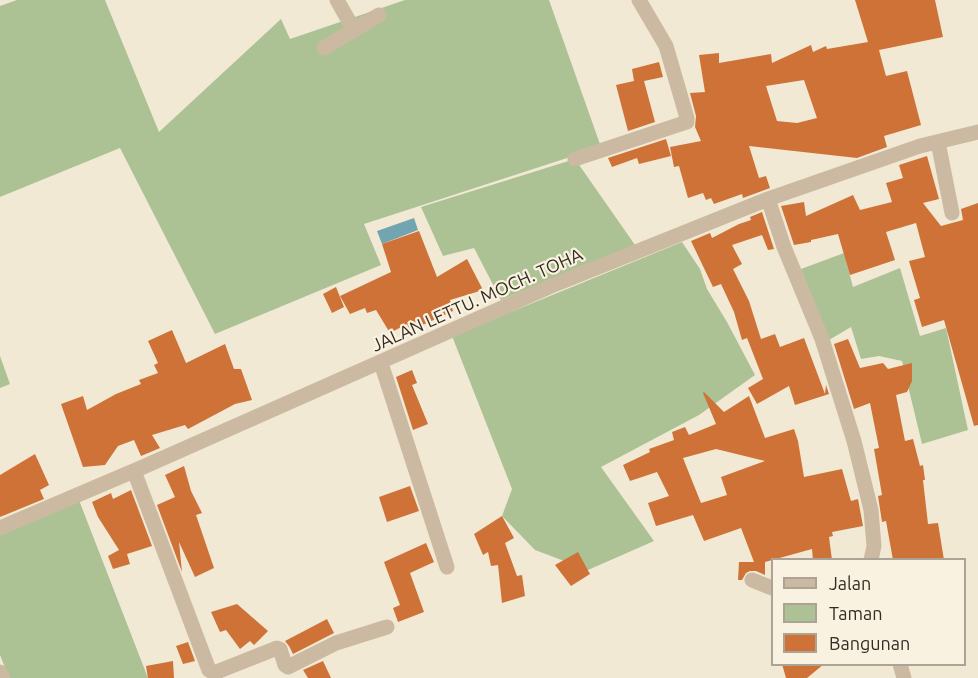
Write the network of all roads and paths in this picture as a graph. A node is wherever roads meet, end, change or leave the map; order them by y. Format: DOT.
graph roads {
  1 [pos="337,0"];
  2 [pos="639,0"];
  3 [pos="379,15"];
  4 [pos="354,30"];
  5 [pos="324,48"];
  6 [pos="978,132"];
  7 [pos="938,142"];
  8 [pos="575,159"];
  9 [pos="768,200"];
  10 [pos="952,213"];
  11 [pos="381,363"];
  12 [pos="134,471"];
  13 [pos="0,528"];
  14 [pos="871,558"];
  15 [pos="447,567"];
  16 [pos="752,580"];
  17 [pos="771,588"];
  18 [pos="387,627"];
  19 [pos="0,672"];
  20 [pos="3,678"];
  1 -- 4 [label="street"];
  2 -- 8 [label="street"];
  3 -- 4 [label="street"];
  4 -- 5 [label="street"];
  6 -- 7 [label="street, JALAN LETTU. MOCH. TOHA"];
  7 -- 9 [label="street, JALAN LETTU. MOCH. TOHA"];
  7 -- 10 [label="street"];
  9 -- 11 [label="street, JALAN LETTU. MOCH. TOHA"];
  9 -- 14 [label="street"];
  11 -- 12 [label="street, JALAN LETTU. MOCH. TOHA"];
  11 -- 15 [label="street"];
  12 -- 13 [label="street, JALAN LETTU. MOCH. TOHA"];
  12 -- 18 [label="street"];
  16 -- 17 [label="street"];
  19 -- 20 [label="street"];
}
